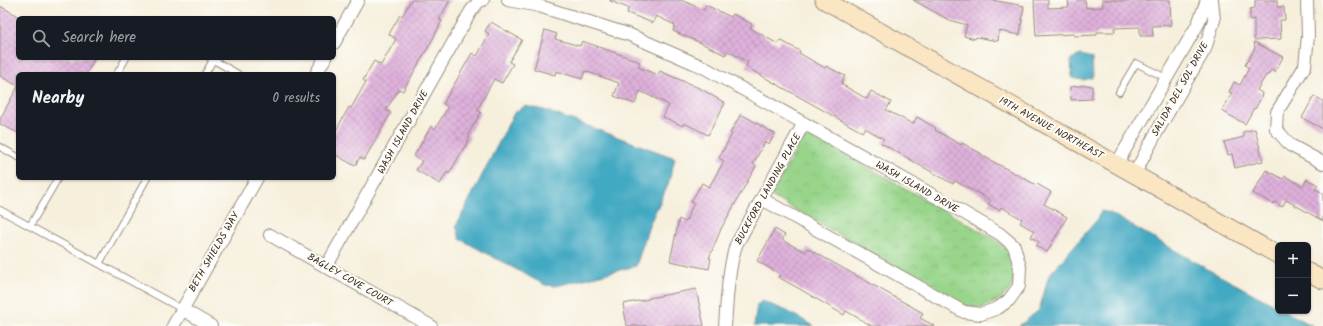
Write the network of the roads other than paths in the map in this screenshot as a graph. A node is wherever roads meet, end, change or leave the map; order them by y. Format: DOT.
graph roads {
  1 [pos="358,0"];
  2 [pos="483,0"];
  3 [pos="508,0"];
  4 [pos="824,0"];
  5 [pos="1207,0"];
  6 [pos="1212,0"];
  7 [pos="1307,0"];
  8 [pos="336,39"];
  9 [pos="125,60"];
  10 [pos="212,60"];
  11 [pos="214,60"];
  12 [pos="324,60"];
  13 [pos="118,72"];
  14 [pos="206,72"];
  15 [pos="235,72"];
  16 [pos="317,72"];
  17 [pos="1166,78"];
  18 [pos="1183,87"];
  19 [pos="1119,92"];
  20 [pos="1156,98"];
  21 [pos="1172,107"];
  22 [pos="804,123"];
  23 [pos="0,147"];
  24 [pos="16,156"];
  25 [pos="1323,163"];
  26 [pos="1116,165"];
  27 [pos="1134,175"];
  28 [pos="56,180"];
  29 [pos="146,180"];
  30 [pos="255,180"];
  31 [pos="762,199"];
  32 [pos="0,210"];
  33 [pos="30,226"];
  34 [pos="270,235"];
  35 [pos="1275,253"];
  36 [pos="100,264"];
  37 [pos="326,267"];
  38 [pos="1311,274"];
  39 [pos="1323,280"];
  40 [pos="182,309"];
  41 [pos="173,326"];
  42 [pos="211,326"];
  43 [pos="431,326"];
  44 [pos="725,326"];
  1 -- 8 [label="street"];
  2 -- 37 [label="street, WASH ISLAND DRIVE"];
  3 -- 22 [label="street, WASH ISLAND DRIVE"];
  4 -- 26 [label="street, 19TH AVENUE NORTHEAST"];
  5 -- 17 [label="street, SALIDA DEL SOL DRIVE"];
  6 -- 18 [label="street, SALIDA DEL SOL DRIVE"];
  7 -- 25 [label="street"];
  9 -- 13 [label="lane"];
  10 -- 14 [label="lane"];
  11 -- 15 [label="lane"];
  12 -- 16 [label="street"];
  17 -- 18 [label="street"];
  17 -- 19 [label="lane"];
  17 -- 20 [label="street, SALIDA DEL SOL DRIVE"];
  18 -- 21 [label="street, SALIDA DEL SOL DRIVE"];
  20 -- 21 [label="street"];
  20 -- 26 [label="street, SALIDA DEL SOL DRIVE"];
  21 -- 27 [label="street, SALIDA DEL SOL DRIVE"];
  22 -- 31 [label="street, BUCKFORD LANDING PLACE"];
  22 -- 31 [label="street, WASH ISLAND DRIVE"];
  23 -- 24 [label="lane"];
  26 -- 27 [label="street, 19TH AVENUE NORTHEAST"];
  27 -- 35 [label="street, 19TH AVENUE NORTHEAST"];
  28 -- 33 [label="lane"];
  29 -- 36 [label="lane"];
  30 -- 40 [label="street, BETH SHIELDS WAY"];
  31 -- 44 [label="street, BUCKFORD LANDING PLACE"];
  32 -- 33 [label="lane"];
  33 -- 36 [label="lane"];
  34 -- 37 [label="street, BAGLEY COVE COURT"];
  36 -- 40 [label="lane"];
  37 -- 43 [label="street, BAGLEY COVE COURT"];
  38 -- 39 [label="street"];
  40 -- 41 [label="street, BETH SHIELDS WAY"];
  40 -- 42 [label="street"];
}
